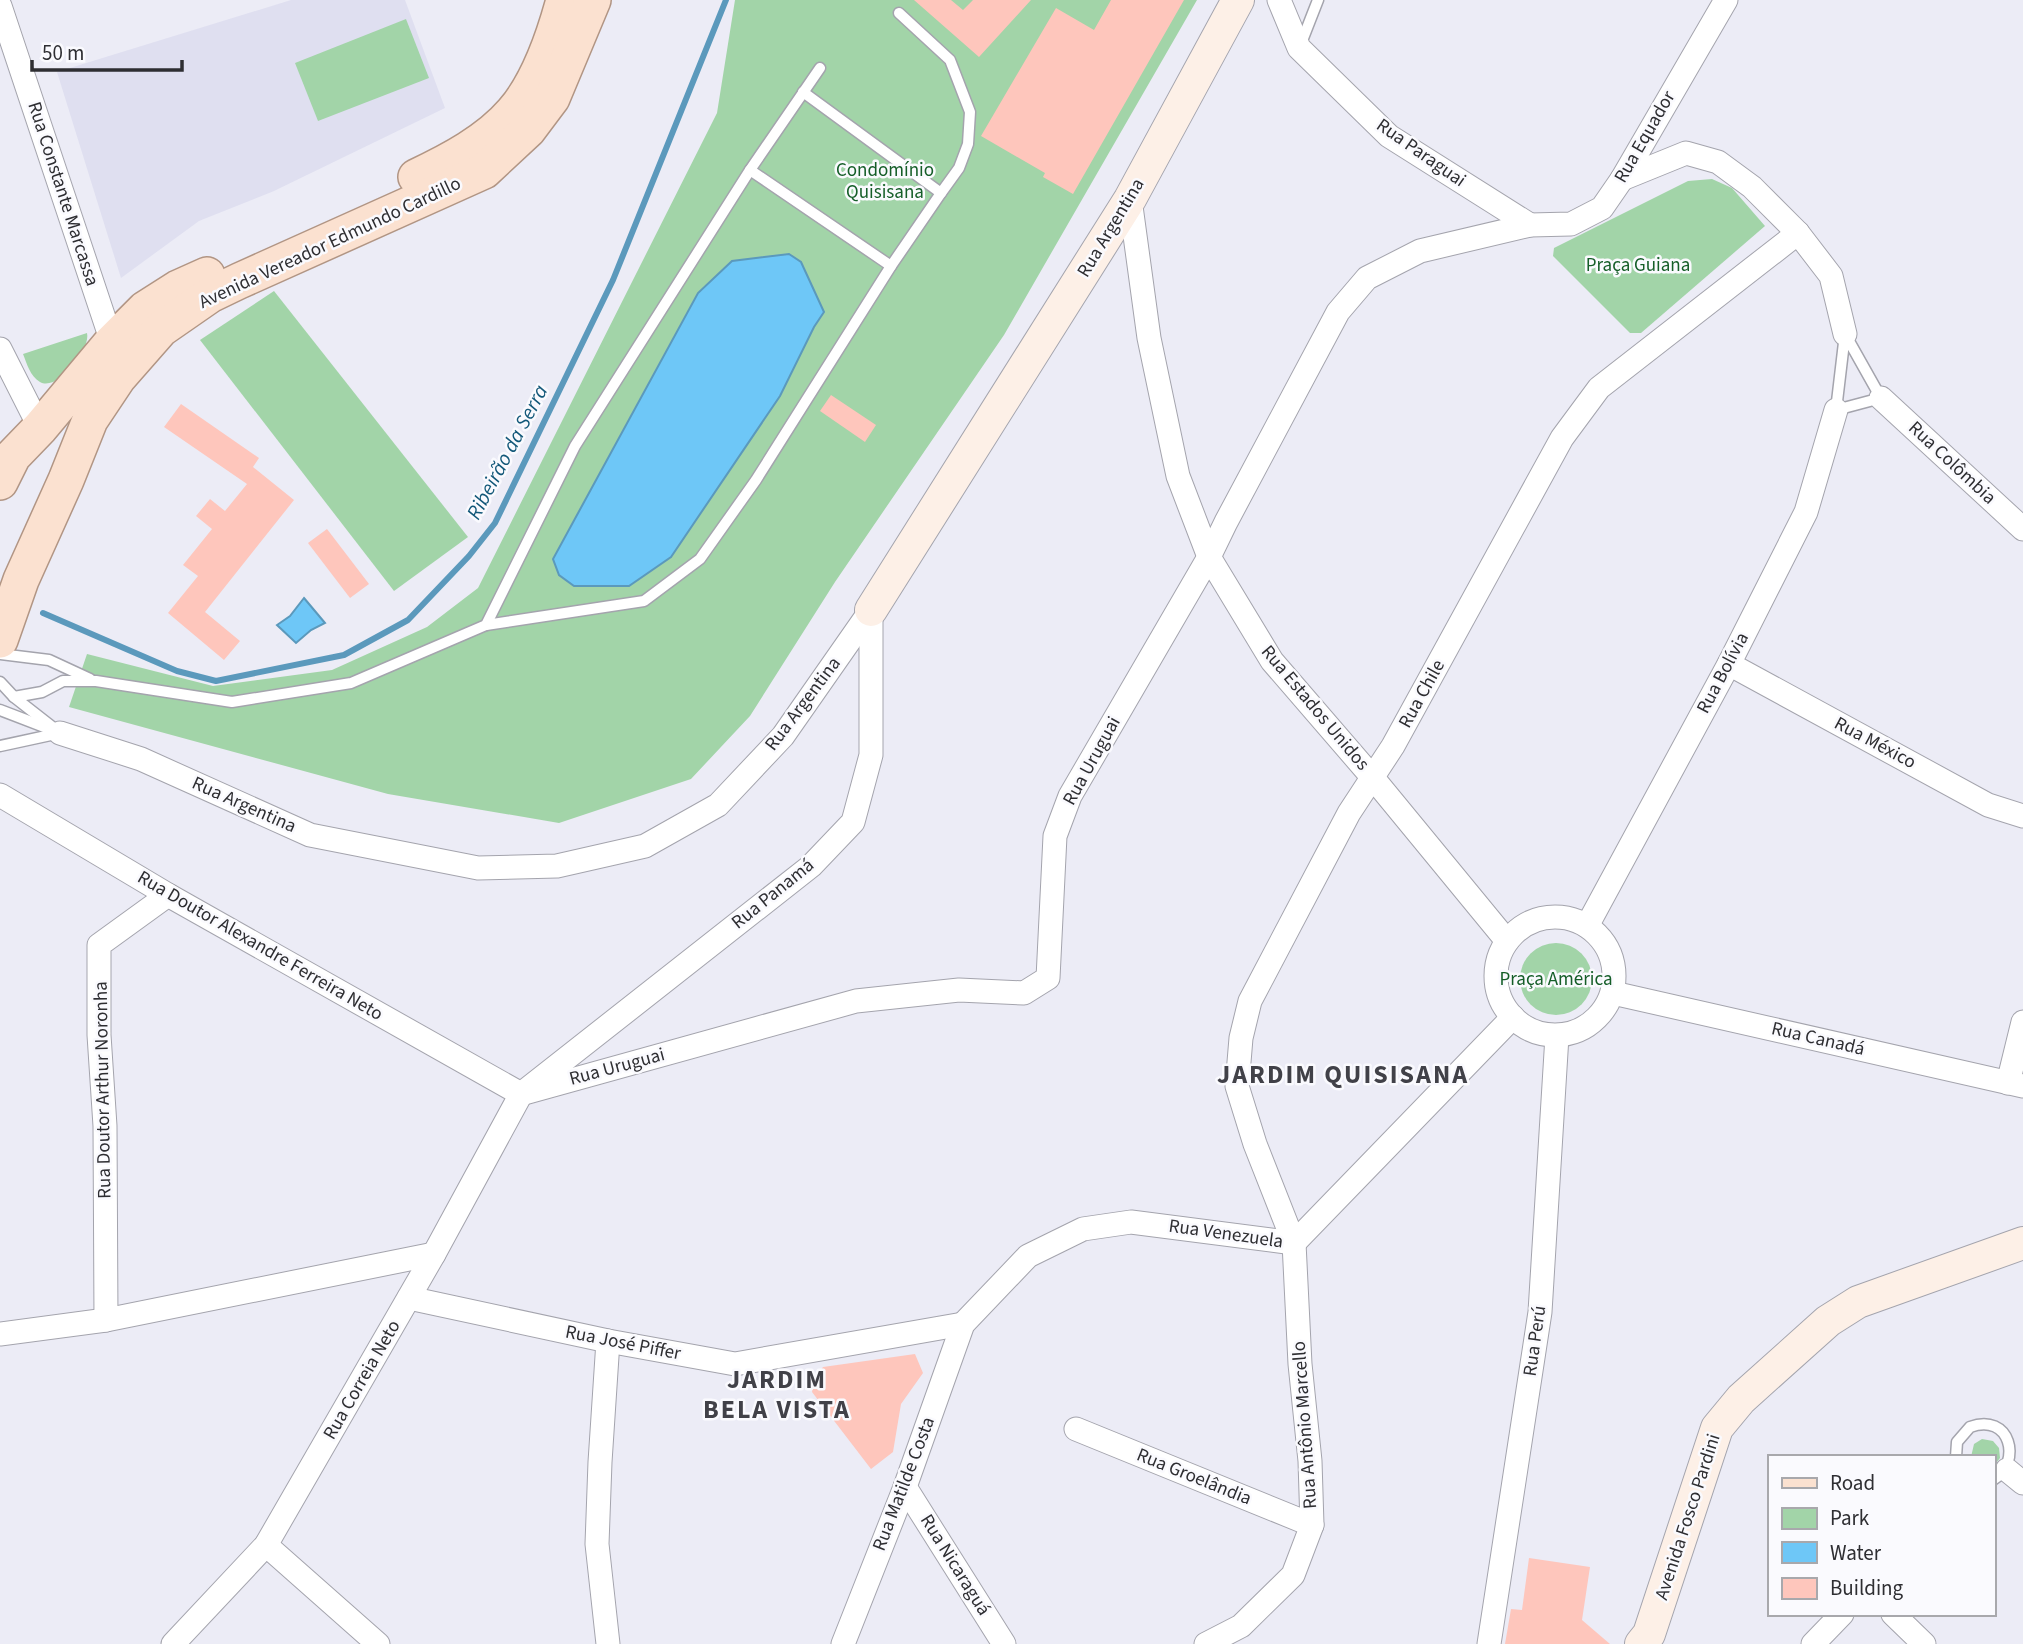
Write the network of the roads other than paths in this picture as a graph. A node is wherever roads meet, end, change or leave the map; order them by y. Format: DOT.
graph roads {
  1 [pos="564,0"];
  2 [pos="593,0"];
  3 [pos="1238,0"];
  4 [pos="1279,0"];
  5 [pos="1318,0"];
  6 [pos="1726,0"];
  7 [pos="1,12"];
  8 [pos="899,13"];
  9 [pos="1299,48"];
  10 [pos="820,68"];
  11 [pos="803,92"];
  12 [pos="750,170"];
  13 [pos="1622,179"];
  14 [pos="941,193"];
  15 [pos="1130,199"];
  16 [pos="1530,225"];
  17 [pos="1798,233"];
  18 [pos="891,266"];
  19 [pos="1845,334"];
  20 [pos="111,342"];
  21 [pos="0,349"];
  22 [pos="1881,398"];
  23 [pos="1836,410"];
  24 [pos="40,428"];
  25 [pos="4,463"];
  26 [pos="66,480"];
  27 [pos="2023,529"];
  28 [pos="1209,558"];
  29 [pos="11,578"];
  30 [pos="871,610"];
  31 [pos="486,625"];
  32 [pos="0,640"];
  33 [pos="0,654"];
  34 [pos="1729,664"];
  35 [pos="96,681"];
  36 [pos="0,682"];
  37 [pos="14,697"];
  38 [pos="0,709"];
  39 [pos="60,733"];
  40 [pos="0,746"];
  41 [pos="1373,778"];
  42 [pos="0,795"];
  43 [pos="2023,817"];
  44 [pos="168,895"];
  45 [pos="1587,926"];
  46 [pos="1507,941"];
  47 [pos="1613,993"];
  48 [pos="1513,1017"];
  49 [pos="2023,1022"];
  50 [pos="1557,1036"];
  51 [pos="2015,1085"];
  52 [pos="521,1094"];
  53 [pos="1294,1243"];
  54 [pos="2023,1243"];
  55 [pos="434,1255"];
  56 [pos="409,1298"];
  57 [pos="106,1320"];
  58 [pos="963,1324"];
  59 [pos="0,1334"];
  60 [pos="608,1341"];
  61 [pos="1076,1429"];
  62 [pos="1956,1455"];
  63 [pos="2008,1478"];
  64 [pos="905,1487"];
  65 [pos="1312,1525"];
  66 [pos="266,1545"];
  67 [pos="1840,1616"];
  68 [pos="1895,1616"];
  69 [pos="1650,1641"];
  70 [pos="173,1644"];
  71 [pos="379,1644"];
  72 [pos="608,1644"];
  73 [pos="842,1644"];
  74 [pos="1004,1644"];
  75 [pos="1206,1644"];
  76 [pos="1489,1644"];
  77 [pos="1813,1644"];
  78 [pos="1924,1644"];
  1 -- 20 [label="main road, Avenida Vereador Edmundo Cardillo"];
  2 -- 26 [label="main road, Avenida Vereador Edmundo Cardillo"];
  3 -- 15 [label="street, Rua Argentina"];
  4 -- 9 [label="street, Rua Paraguai"];
  5 -- 9 [label="lane"];
  6 -- 13 [label="street, Rua Equador"];
  7 -- 20 [label="street, Rua Constante Marcassa"];
  8 -- 14 [label="lane"];
  9 -- 16 [label="street, Rua Paraguai"];
  10 -- 11 [label="lane"];
  11 -- 12 [label="lane"];
  11 -- 14 [label="lane"];
  12 -- 18 [label="lane"];
  12 -- 31 [label="lane"];
  13 -- 16 [label="street, Rua Equador"];
  13 -- 17 [label="street"];
  14 -- 18 [label="lane"];
  15 -- 28 [label="street, Rua Estados Unidos"];
  15 -- 30 [label="street, Rua Argentina"];
  16 -- 28 [label="street, Rua Uruguai"];
  17 -- 19 [label="street"];
  17 -- 41 [label="street, Rua Chile"];
  18 -- 31 [label="lane"];
  19 -- 22 [label="lane"];
  19 -- 23 [label="lane"];
  20 -- 24 [label="main road, Avenida Vereador Edmundo Cardillo"];
  21 -- 24 [label="street"];
  22 -- 23 [label="lane"];
  22 -- 27 [label="street, Rua Colômbia"];
  23 -- 34 [label="street, Rua Bolívia"];
  24 -- 25 [label="main road, Avenida Vereador Edmundo Cardillo"];
  24 -- 26 [label="main road"];
  26 -- 29 [label="main road, Avenida Vereador Edmundo Cardillo"];
  28 -- 41 [label="street, Rua Estados Unidos"];
  28 -- 52 [label="street, Rua Uruguai"];
  29 -- 32 [label="main road, Avenida Vereador Edmundo Cardillo"];
  30 -- 39 [label="street, Rua Argentina"];
  30 -- 52 [label="street, Rua Panamá"];
  31 -- 35 [label="lane"];
  33 -- 35 [label="lane"];
  34 -- 43 [label="street, Rua México"];
  34 -- 45 [label="street, Rua Bolívia"];
  35 -- 37 [label="lane"];
  36 -- 37 [label="lane, Rua Argentina"];
  37 -- 39 [label="lane, Rua Argentina"];
  38 -- 39 [label="lane, Rua Argentina"];
  39 -- 40 [label="lane"];
  41 -- 46 [label="street, Rua Estados Unidos"];
  41 -- 53 [label="street, Rua Chile"];
  42 -- 44 [label="street, Rua Doutor Alexandre Ferreira Neto"];
  44 -- 52 [label="street, Rua Doutor Alexandre Ferreira Neto"];
  44 -- 57 [label="street, Rua Doutor Arthur Noronha"];
  45 -- 46 [label="street"];
  45 -- 47 [label="street"];
  46 -- 48 [label="street"];
  47 -- 50 [label="street"];
  47 -- 51 [label="street, Rua Canadá"];
  48 -- 50 [label="street"];
  48 -- 53 [label="street, Rua Venezuela"];
  49 -- 51 [label="street"];
  50 -- 76 [label="street, Rua Perú"];
  52 -- 55 [label="street, Rua Correia Neto"];
  53 -- 58 [label="street, Rua Venezuela"];
  53 -- 65 [label="street, Rua Antônio Marcello"];
  54 -- 69 [label="street, Avenida Fosco Pardini"];
  55 -- 56 [label="street, Rua Correia Neto"];
  55 -- 57 [label="street"];
  56 -- 60 [label="street, Rua José Piffer"];
  56 -- 66 [label="street, Rua Correia Neto"];
  57 -- 59 [label="street"];
  58 -- 60 [label="street, Rua José Piffer"];
  58 -- 64 [label="street, Rua Matilde Costa"];
  60 -- 72 [label="street"];
  61 -- 65 [label="street, Rua Groelândia"];
  62 -- 63 [label="lane"];
  64 -- 73 [label="street, Rua Matilde Costa"];
  64 -- 74 [label="street, Rua Nicaraguá"];
  65 -- 75 [label="street, Rua Antônio Marcello"];
  66 -- 70 [label="street, Rua Correia Neto"];
  66 -- 71 [label="street"];
  67 -- 77 [label="street"];
  68 -- 78 [label="street"];
}
